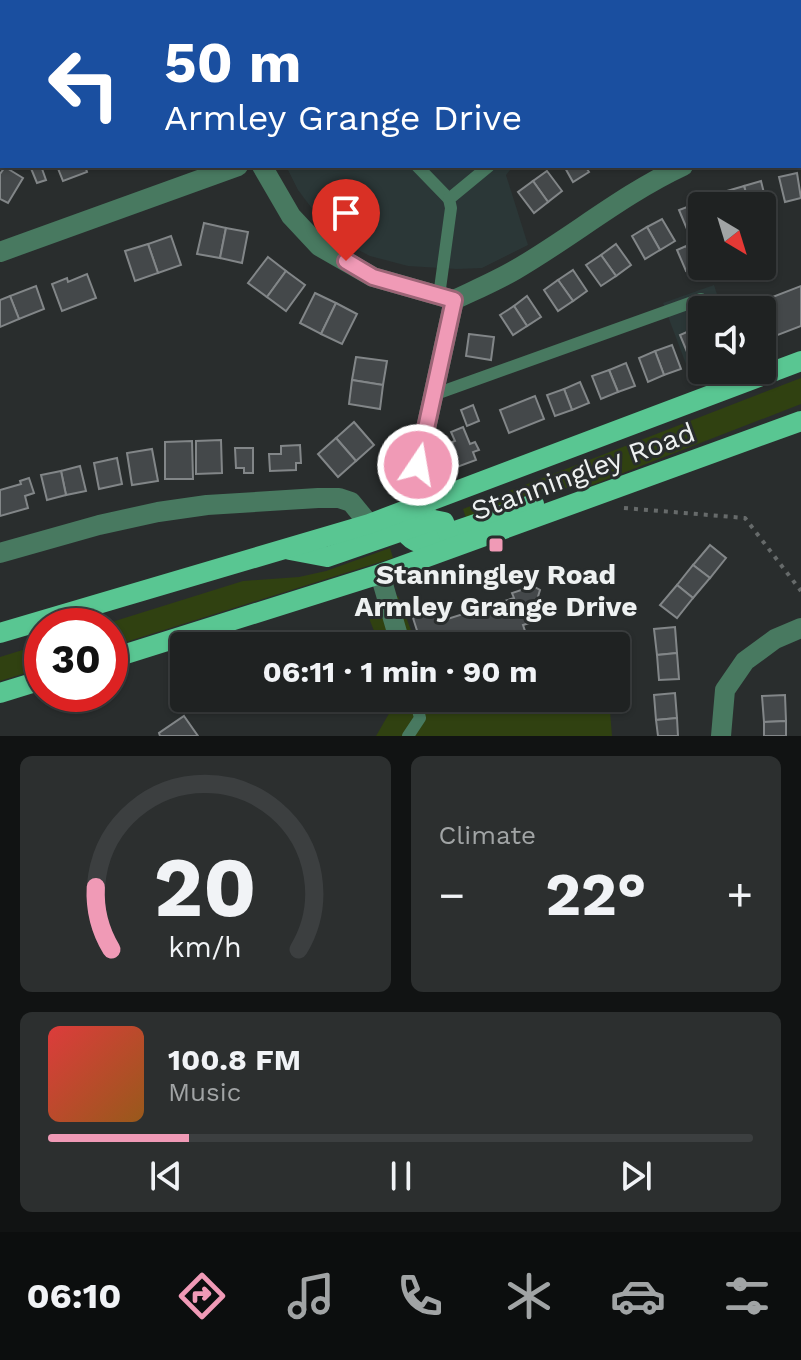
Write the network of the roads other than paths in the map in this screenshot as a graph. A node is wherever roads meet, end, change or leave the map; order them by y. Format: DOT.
graph roads {
  1 [pos="232,168"];
  2 [pos="263,168"];
  3 [pos="419,168"];
  4 [pos="487,168"];
  5 [pos="679,168"];
  6 [pos="449,199"];
  7 [pos="0,252"];
  8 [pos="446,298"];
  9 [pos="688,304"];
  10 [pos="801,361"];
  11 [pos="433,395"];
  12 [pos="801,421"];
  13 [pos="426,513"];
  14 [pos="401,522"];
  15 [pos="369,524"];
  16 [pos="451,540"];
  17 [pos="286,549"];
  18 [pos="0,553"];
  19 [pos="380,574"];
  20 [pos="801,628"];
  21 [pos="397,632"];
  22 [pos="0,633"];
  23 [pos="128,653"];
  24 [pos="24,686"];
  25 [pos="0,693"];
  26 [pos="418,712"];
  27 [pos="408,736"];
  28 [pos="721,736"];
  1 -- 7 [label="street"];
  2 -- 8 [label="street"];
  3 -- 6 [label="lane"];
  4 -- 6 [label="lane"];
  5 -- 8 [label="street"];
  6 -- 8 [label="lane"];
  8 -- 11 [label="street"];
  9 -- 11 [label="lane"];
  10 -- 13 [label="main road, Stanningley Road"];
  11 -- 13 [label="street"];
  12 -- 16 [label="main road, Stanningley Road"];
  13 -- 14 [label="main road, Stanningley Road"];
  13 -- 16 [label="main road"];
  14 -- 15 [label="main road, Stanningley Road"];
  14 -- 16 [label="main road"];
  14 -- 17 [label="main road"];
  15 -- 17 [label="main road, Stanningley Road"];
  15 -- 18 [label="street"];
  16 -- 19 [label="main road, Stanningley Road"];
  17 -- 22 [label="main road, Stanningley Road"];
  19 -- 21 [label="street"];
  19 -- 23 [label="main road, Stanningley Road"];
  20 -- 28 [label="street"];
  24 -- 25 [label="main road"];
  26 -- 27 [label="lane"];
}
